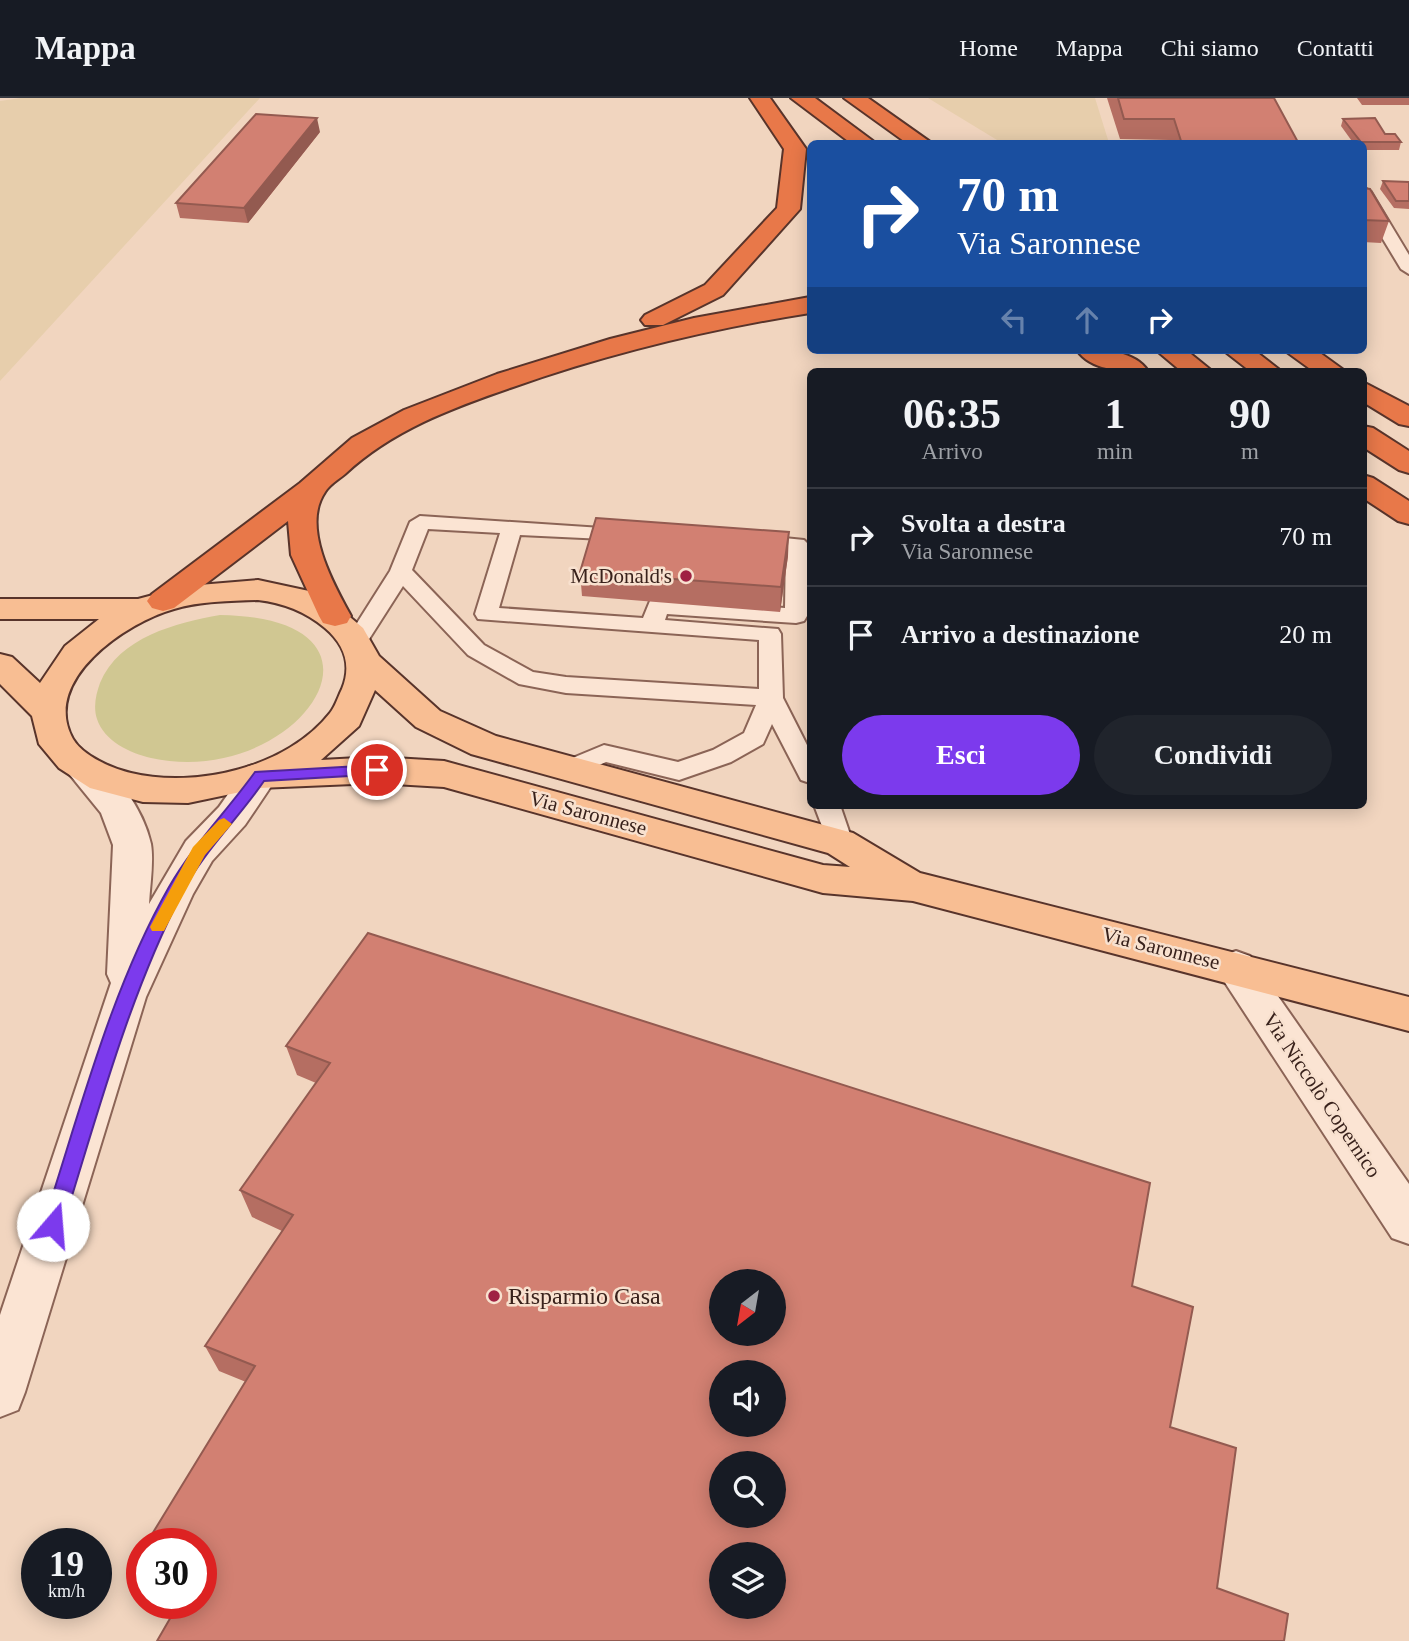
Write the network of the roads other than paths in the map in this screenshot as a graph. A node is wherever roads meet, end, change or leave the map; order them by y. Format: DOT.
graph roads {
  1 [pos="760,98"];
  2 [pos="801,98"];
  3 [pos="854,98"];
  4 [pos="861,140"];
  5 [pos="917,140"];
  6 [pos="1367,199"];
  7 [pos="1409,269"];
  8 [pos="807,305"];
  9 [pos="599,348"];
  10 [pos="1099,354"];
  11 [pos="1174,354"];
  12 [pos="1242,354"];
  13 [pos="1304,354"];
  14 [pos="1129,368"];
  15 [pos="1195,368"];
  16 [pos="1263,368"];
  17 [pos="1327,368"];
  18 [pos="1367,392"];
  19 [pos="1409,418"];
  20 [pos="1367,437"];
  21 [pos="1409,464"];
  22 [pos="1367,487"];
  23 [pos="311,488"];
  24 [pos="1367,514"];
  25 [pos="1409,515"];
  26 [pos="512,527"];
  27 [pos="648,535"];
  28 [pos="729,540"];
  29 [pos="1409,541"];
  30 [pos="401,571"];
  31 [pos="153,605"];
  32 [pos="0,609"];
  33 [pos="652,626"];
  34 [pos="352,640"];
  35 [pos="0,665"];
  36 [pos="771,698"];
  37 [pos="49,712"];
  38 [pos="572,768"];
  39 [pos="807,768"];
  40 [pos="84,770"];
  41 [pos="260,776"];
  42 [pos="828,809"];
  43 [pos="840,843"];
  44 [pos="913,886"];
  45 [pos="1236,967"];
  46 [pos="125,997"];
  47 [pos="1409,1014"];
  48 [pos="1409,1223"];
  49 [pos="0,1392"];
  1 -- 9 [label="highway"];
  2 -- 4 [label="highway"];
  3 -- 5 [label="highway"];
  6 -- 7 [label="lane"];
  8 -- 9 [label="highway"];
  9 -- 23 [label="highway"];
  10 -- 14 [label="highway"];
  11 -- 15 [label="highway"];
  12 -- 16 [label="highway"];
  13 -- 17 [label="highway"];
  18 -- 19 [label="highway"];
  20 -- 21 [label="highway"];
  22 -- 25 [label="highway"];
  23 -- 31 [label="highway"];
  23 -- 34 [label="highway"];
  24 -- 29 [label="highway"];
  26 -- 27 [label="lane"];
  26 -- 30 [label="lane"];
  26 -- 33 [label="lane"];
  28 -- 33 [label="lane"];
  30 -- 34 [label="lane"];
  30 -- 36 [label="lane"];
  31 -- 32 [label="main road"];
  31 -- 34 [label="main road, Via Saronnese"];
  31 -- 37 [label="main road"];
  33 -- 36 [label="lane"];
  34 -- 38 [label="main road, Via Saronnese"];
  34 -- 41 [label="main road"];
  35 -- 37 [label="main road"];
  36 -- 38 [label="lane"];
  36 -- 39 [label="lane"];
  37 -- 40 [label="main road"];
  38 -- 43 [label="main road, Via Saronnese"];
  40 -- 41 [label="main road"];
  40 -- 46 [label="street"];
  41 -- 44 [label="main road, Via Saronnese"];
  41 -- 46 [label="street"];
  42 -- 43 [label="lane"];
  43 -- 44 [label="main road, Via Saronnese"];
  44 -- 45 [label="main road, Via Saronnese"];
  45 -- 47 [label="main road, Via Saronnese"];
  45 -- 48 [label="street, Via Niccolò Copernico"];
  46 -- 49 [label="street"];
}
